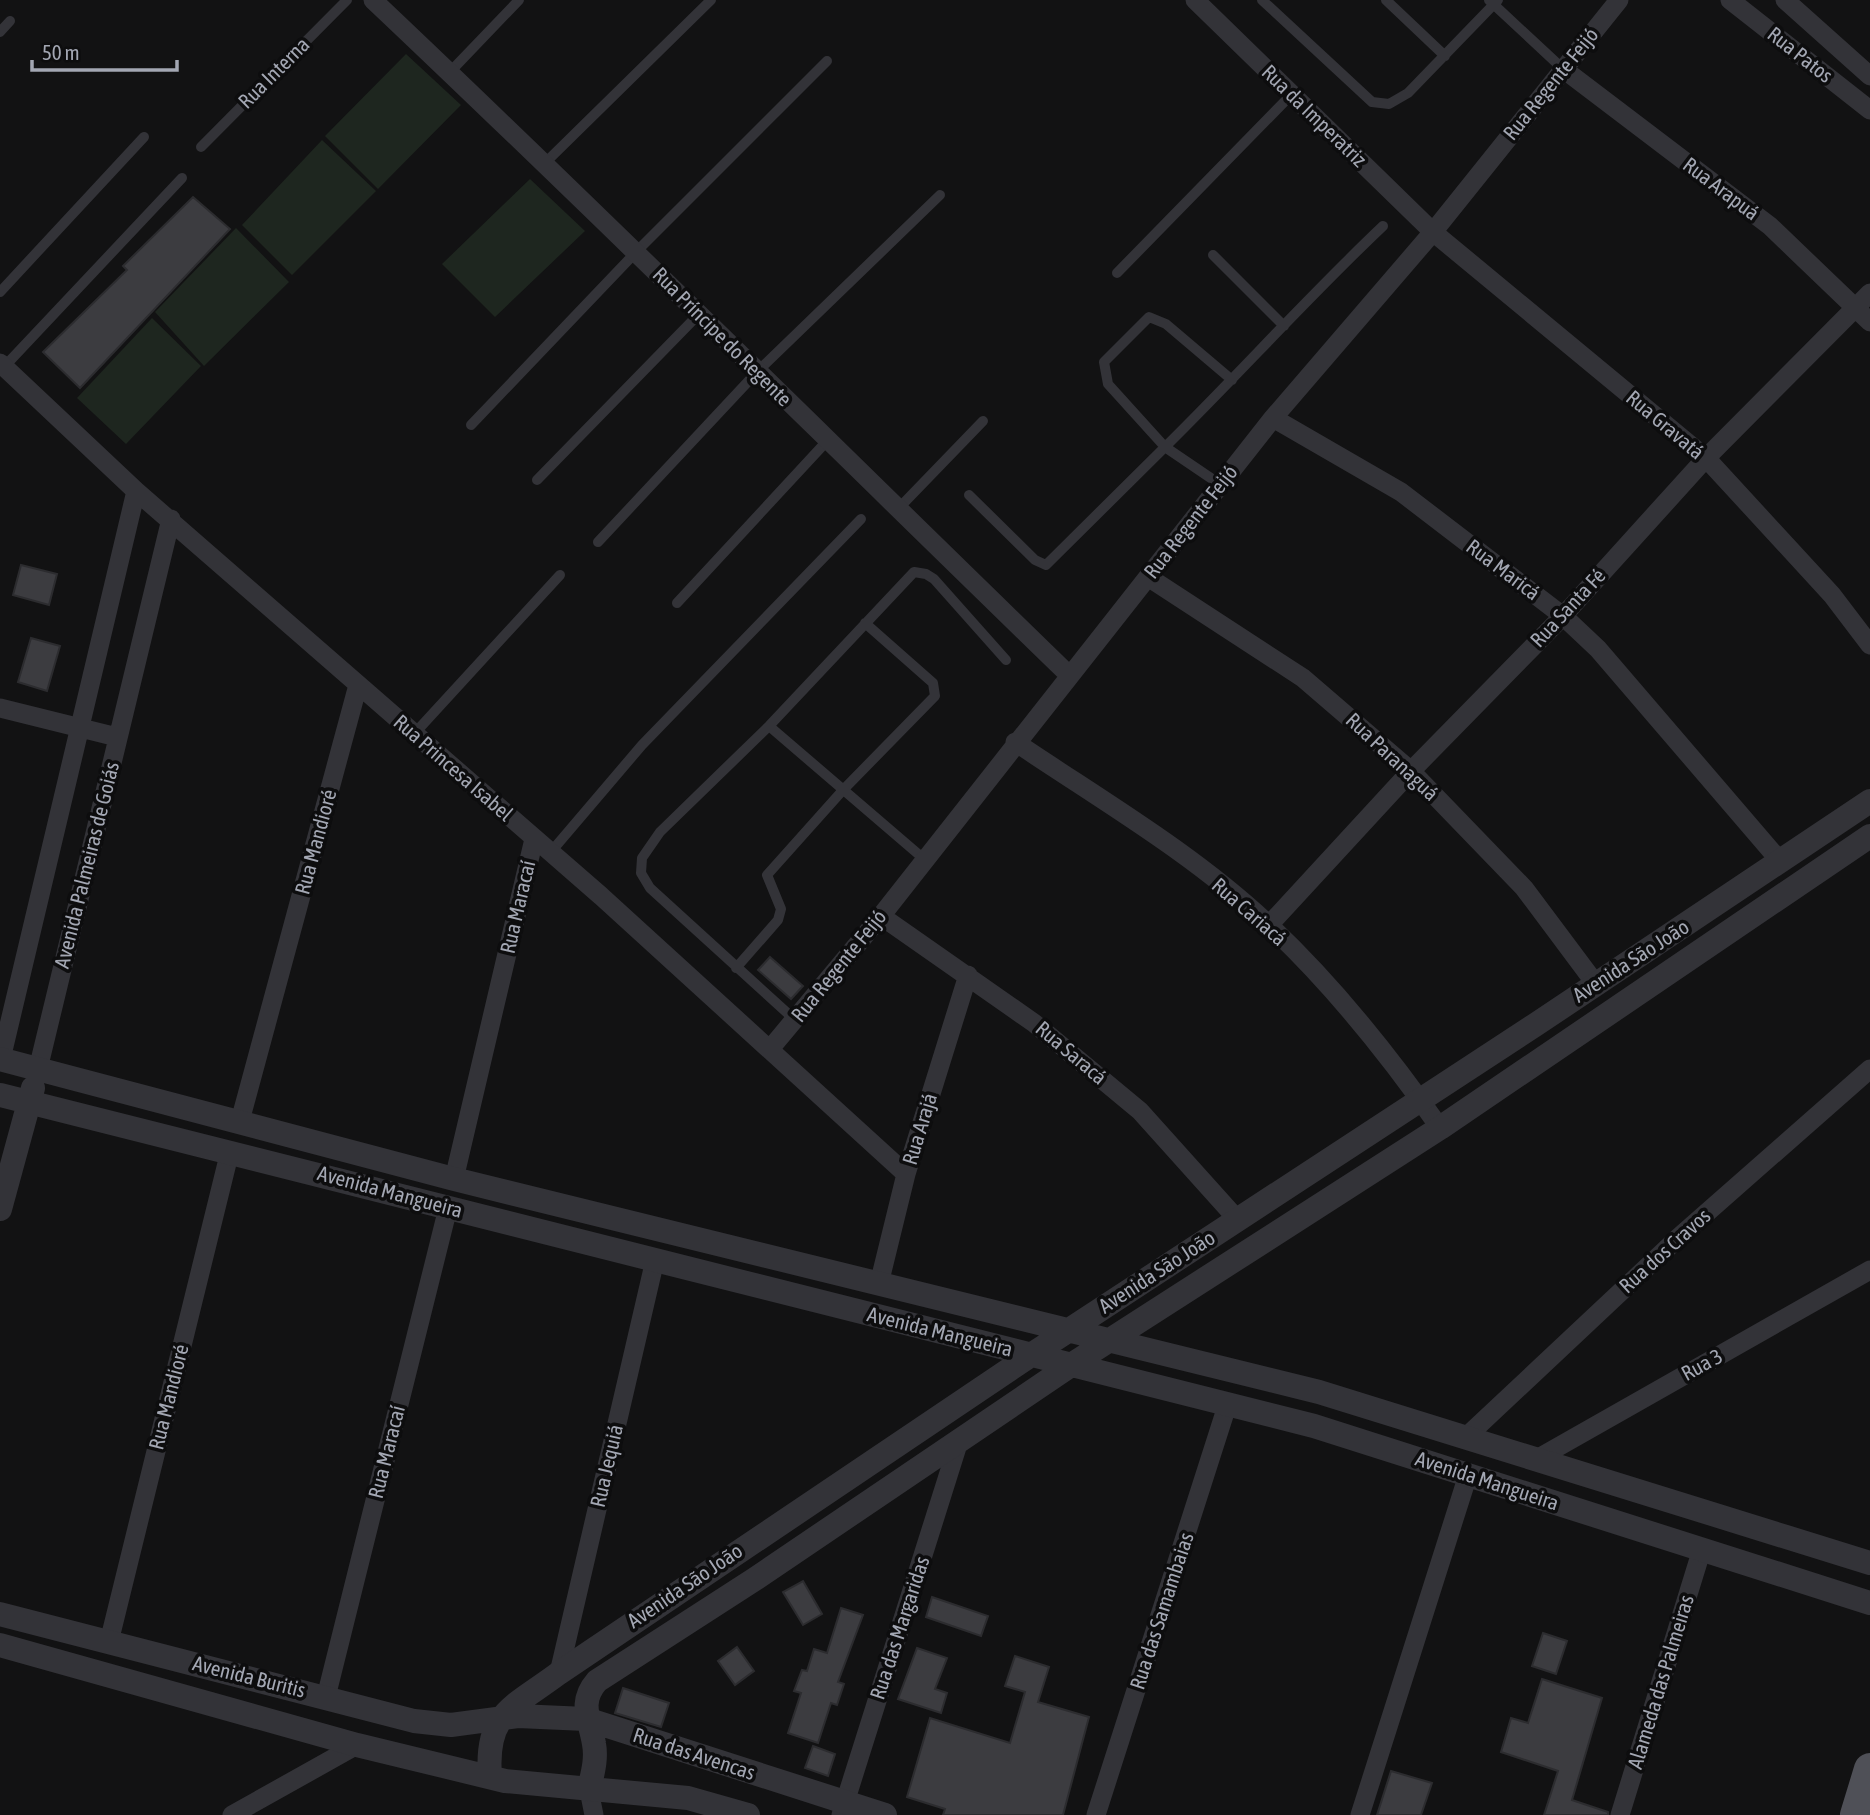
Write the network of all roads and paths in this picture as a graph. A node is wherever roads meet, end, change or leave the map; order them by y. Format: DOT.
graph roads {
  1 [pos="347,0"];
  2 [pos="373,0"];
  3 [pos="519,0"];
  4 [pos="711,0"];
  5 [pos="1195,0"];
  6 [pos="1262,0"];
  7 [pos="1386,0"];
  8 [pos="1619,0"];
  9 [pos="1730,0"];
  10 [pos="1785,0"];
  11 [pos="1493,2"];
  12 [pos="10,21"];
  13 [pos="0,32"];
  14 [pos="1445,56"];
  15 [pos="827,61"];
  16 [pos="1562,68"];
  17 [pos="450,72"];
  18 [pos="1870,76"];
  19 [pos="1291,95"];
  20 [pos="1870,110"];
  21 [pos="144,137"];
  22 [pos="201,147"];
  23 [pos="545,163"];
  24 [pos="182,178"];
  25 [pos="940,195"];
  26 [pos="1383,226"];
  27 [pos="1433,232"];
  28 [pos="637,251"];
  29 [pos="1213,255"];
  30 [pos="1117,273"];
  31 [pos="0,292"];
  32 [pos="1866,308"];
  33 [pos="698,315"];
  34 [pos="1284,326"];
  35 [pos="2,365"];
  36 [pos="757,372"];
  37 [pos="1232,380"];
  38 [pos="1273,418"];
  39 [pos="983,421"];
  40 [pos="471,425"];
  41 [pos="827,441"];
  42 [pos="1164,447"];
  43 [pos="1706,458"];
  44 [pos="537,480"];
  45 [pos="1221,485"];
  46 [pos="136,491"];
  47 [pos="968,495"];
  48 [pos="898,509"];
  49 [pos="171,519"];
  50 [pos="862,519"];
  51 [pos="598,542"];
  52 [pos="560,575"];
  53 [pos="1148,577"];
  54 [pos="677,603"];
  55 [pos="1563,616"];
  56 [pos="865,622"];
  57 [pos="1870,645"];
  58 [pos="1006,660"];
  59 [pos="1069,675"];
  60 [pos="358,685"];
  61 [pos="0,708"];
  62 [pos="769,726"];
  63 [pos="81,728"];
  64 [pos="414,734"];
  65 [pos="117,737"];
  66 [pos="1016,742"];
  67 [pos="1411,771"];
  68 [pos="843,790"];
  69 [pos="1870,801"];
  70 [pos="1870,836"];
  71 [pos="534,839"];
  72 [pos="551,853"];
  73 [pos="924,859"];
  74 [pos="1780,861"];
  75 [pos="881,916"];
  76 [pos="1269,925"];
  77 [pos="736,968"];
  78 [pos="968,975"];
  79 [pos="1595,983"];
  80 [pos="794,1020"];
  81 [pos="769,1049"];
  82 [pos="0,1061"];
  83 [pos="38,1069"];
  84 [pos="1870,1069"];
  85 [pos="0,1095"];
  86 [pos="1420,1099"];
  87 [pos="30,1102"];
  88 [pos="240,1121"];
  89 [pos="1440,1128"];
  90 [pos="230,1151"];
  91 [pos="906,1174"];
  92 [pos="454,1179"];
  93 [pos="448,1208"];
  94 [pos="0,1209"];
  95 [pos="1237,1219"];
  96 [pos="655,1260"];
  97 [pos="1870,1270"];
  98 [pos="879,1284"];
  99 [pos="1068,1330"];
  100 [pos="1113,1340"];
  101 [pos="1031,1354"];
  102 [pos="1071,1364"];
  103 [pos="1227,1406"];
  104 [pos="1465,1438"];
  105 [pos="959,1441"];
  106 [pos="1535,1460"];
  107 [pos="1468,1475"];
  108 [pos="1702,1549"];
  109 [pos="1870,1563"];
  110 [pos="1870,1603"];
  111 [pos="0,1614"];
  112 [pos="109,1642"];
  113 [pos="0,1645"];
  114 [pos="559,1673"];
  115 [pos="326,1697"];
  116 [pos="499,1718"];
  117 [pos="586,1719"];
  118 [pos="357,1745"];
  119 [pos="1870,1769"];
  120 [pos="490,1776"];
  121 [pos="589,1790"];
  122 [pos="688,1798"];
  123 [pos="843,1808"];
  124 [pos="232,1815"];
  125 [pos="594,1815"];
  126 [pos="667,1815"];
  127 [pos="748,1815"];
  128 [pos="885,1815"];
  129 [pos="1096,1815"];
  130 [pos="1360,1815"];
  131 [pos="1620,1815"];
  132 [pos="1856,1815"];
  1 -- 22 [label="lane, Rua Interna"];
  2 -- 17 [label="street, Rua Príncipe do Regente"];
  3 -- 17 [label="lane"];
  4 -- 23 [label="lane"];
  5 -- 19 [label="street, Rua da Imperatriz"];
  6 -- 14 [label="lane"];
  7 -- 14 [label="lane"];
  8 -- 16 [label="street, Rua Regente Feijó"];
  9 -- 20 [label="street, Rua Patos"];
  10 -- 18 [label="street"];
  11 -- 14 [label="lane"];
  11 -- 16 [label="lane"];
  12 -- 13 [label="lane"];
  15 -- 28 [label="lane"];
  16 -- 27 [label="street, Rua Regente Feijó"];
  16 -- 32 [label="street, Rua Arapuá"];
  17 -- 23 [label="street, Rua Príncipe do Regente"];
  19 -- 27 [label="street, Rua da Imperatriz"];
  19 -- 30 [label="lane"];
  21 -- 31 [label="lane"];
  23 -- 28 [label="street, Rua Príncipe do Regente"];
  24 -- 35 [label="lane"];
  25 -- 36 [label="lane"];
  26 -- 34 [label="lane"];
  27 -- 38 [label="street, Rua Regente Feijó"];
  27 -- 43 [label="street, Rua Gravatá"];
  28 -- 33 [label="street, Rua Príncipe do Regente"];
  28 -- 40 [label="lane"];
  29 -- 34 [label="lane"];
  32 -- 43 [label="street, Rua Santa Fé"];
  33 -- 36 [label="street, Rua Príncipe do Regente"];
  33 -- 44 [label="lane"];
  34 -- 37 [label="lane"];
  35 -- 46 [label="street, Rua Princesa Isabel"];
  36 -- 41 [label="street, Rua Príncipe do Regente"];
  36 -- 51 [label="lane"];
  37 -- 42 [label="lane"];
  37 -- 42 [label="lane"];
  38 -- 45 [label="street, Rua Regente Feijó"];
  38 -- 55 [label="street, Rua Maricá"];
  39 -- 48 [label="lane"];
  41 -- 48 [label="street, Rua Príncipe do Regente"];
  41 -- 54 [label="lane"];
  42 -- 45 [label="lane"];
  42 -- 47 [label="lane"];
  43 -- 55 [label="street, Rua Santa Fé"];
  43 -- 57 [label="street, Rua Gravatá"];
  45 -- 53 [label="street, Rua Regente Feijó"];
  46 -- 49 [label="street, Rua Princesa Isabel"];
  46 -- 63 [label="street, Avenida Palmeiras de Goiás"];
  48 -- 59 [label="street, Rua Príncipe do Regente"];
  49 -- 60 [label="street, Rua Princesa Isabel"];
  49 -- 65 [label="street, Avenida Palmeiras de Goiás"];
  50 -- 72 [label="lane"];
  52 -- 64 [label="lane"];
  53 -- 59 [label="street, Rua Regente Feijó"];
  53 -- 67 [label="street, Rua Paranaguá"];
  55 -- 67 [label="street, Rua Santa Fé"];
  55 -- 74 [label="street, Rua Maricá"];
  56 -- 58 [label="lane"];
  56 -- 62 [label="lane"];
  56 -- 68 [label="lane"];
  59 -- 66 [label="street, Rua Regente Feijó"];
  60 -- 64 [label="street, Rua Princesa Isabel"];
  60 -- 88 [label="street, Rua Mandioré"];
  61 -- 63 [label="street"];
  62 -- 68 [label="lane"];
  62 -- 77 [label="lane"];
  63 -- 65 [label="street"];
  63 -- 82 [label="street, Avenida Palmeiras de Goiás"];
  64 -- 71 [label="street, Rua Princesa Isabel"];
  65 -- 83 [label="street, Avenida Palmeiras de Goiás"];
  66 -- 73 [label="street, Rua Regente Feijó"];
  66 -- 76 [label="street, Rua Cariacá"];
  67 -- 76 [label="street, Rua Santa Fé"];
  67 -- 79 [label="street, Rua Paranaguá"];
  68 -- 73 [label="lane"];
  68 -- 77 [label="lane"];
  69 -- 74 [label="street, Avenida São João"];
  70 -- 89 [label="street, Avenida São João"];
  71 -- 72 [label="street, Rua Princesa Isabel"];
  71 -- 92 [label="street, Rua Maracaí"];
  72 -- 81 [label="street, Rua Princesa Isabel"];
  73 -- 75 [label="street, Rua Regente Feijó"];
  74 -- 79 [label="street, Avenida São João"];
  75 -- 78 [label="street, Rua Saracá"];
  75 -- 80 [label="street, Rua Regente Feijó"];
  76 -- 86 [label="street, Rua Cariacá"];
  77 -- 80 [label="lane"];
  78 -- 91 [label="street, Rua Arajá"];
  78 -- 95 [label="street, Rua Saracá"];
  79 -- 86 [label="street, Avenida São João"];
  80 -- 81 [label="street, Rua Regente Feijó"];
  81 -- 91 [label="street, Rua Princesa Isabel"];
  82 -- 83 [label="street, Avenida Mangueira"];
  83 -- 87 [label="street, Avenida Palmeiras de Goiás"];
  83 -- 88 [label="street, Avenida Mangueira"];
  84 -- 104 [label="street, Rua dos Cravos"];
  85 -- 87 [label="street, Avenida Mangueira"];
  86 -- 89 [label="street, Rua Cariacá"];
  86 -- 95 [label="street, Avenida São João"];
  87 -- 90 [label="street, Avenida Mangueira"];
  87 -- 94 [label="street, Avenida Palmeiras de Goiás"];
  88 -- 92 [label="street, Avenida Mangueira"];
  89 -- 100 [label="street, Avenida São João"];
  90 -- 93 [label="street, Avenida Mangueira"];
  90 -- 112 [label="street, Rua Mandioré"];
  91 -- 98 [label="street, Rua Arajá"];
  92 -- 98 [label="street, Avenida Mangueira"];
  93 -- 96 [label="street, Avenida Mangueira"];
  93 -- 115 [label="street, Rua Maracaí"];
  95 -- 99 [label="street, Avenida São João"];
  96 -- 101 [label="street, Avenida Mangueira"];
  96 -- 114 [label="street, Rua Jequiá"];
  97 -- 106 [label="street, Rua 3"];
  98 -- 99 [label="street, Avenida Mangueira"];
  99 -- 100 [label="street, Avenida Mangueira"];
  99 -- 101 [label="street, Avenida São João"];
  100 -- 102 [label="street, Avenida São João"];
  100 -- 104 [label="street, Avenida Mangueira"];
  101 -- 102 [label="street, Avenida Mangueira"];
  101 -- 114 [label="street, Avenida São João"];
  102 -- 103 [label="street, Avenida Mangueira"];
  102 -- 105 [label="street, Avenida São João"];
  103 -- 107 [label="street, Avenida Mangueira"];
  103 -- 129 [label="street, Rua das Samambaias"];
  104 -- 106 [label="street, Avenida Mangueira"];
  105 -- 117 [label="street, Avenida São João"];
  105 -- 123 [label="street, Rua das Margaridas"];
  106 -- 109 [label="street, Avenida Mangueira"];
  107 -- 108 [label="street, Avenida Mangueira"];
  107 -- 130 [label="street"];
  108 -- 110 [label="street, Avenida Mangueira"];
  108 -- 131 [label="street, Alameda das Palmeiras"];
  111 -- 112 [label="street, Avenida Buritis"];
  112 -- 115 [label="street, Avenida Buritis"];
  113 -- 118 [label="street, Avenida Buritis"];
  114 -- 116 [label="street, Avenida São João"];
  115 -- 116 [label="street, Avenida Buritis"];
  116 -- 117 [label="street, Rua das Avencas"];
  116 -- 120 [label="street"];
  117 -- 121 [label="street, Avenida São João"];
  117 -- 123 [label="street, Rua das Avencas"];
  118 -- 120 [label="street, Avenida Buritis"];
  118 -- 124 [label="street"];
  119 -- 132 [label="main road"];
  120 -- 121 [label="street, Rua das Avencas"];
  121 -- 122 [label="street, Rua das Avencas"];
  121 -- 125 [label="street"];
  122 -- 126 [label="street"];
  122 -- 127 [label="street, Rua das Avencas"];
  123 -- 128 [label="street, Rua das Avencas"];
}
